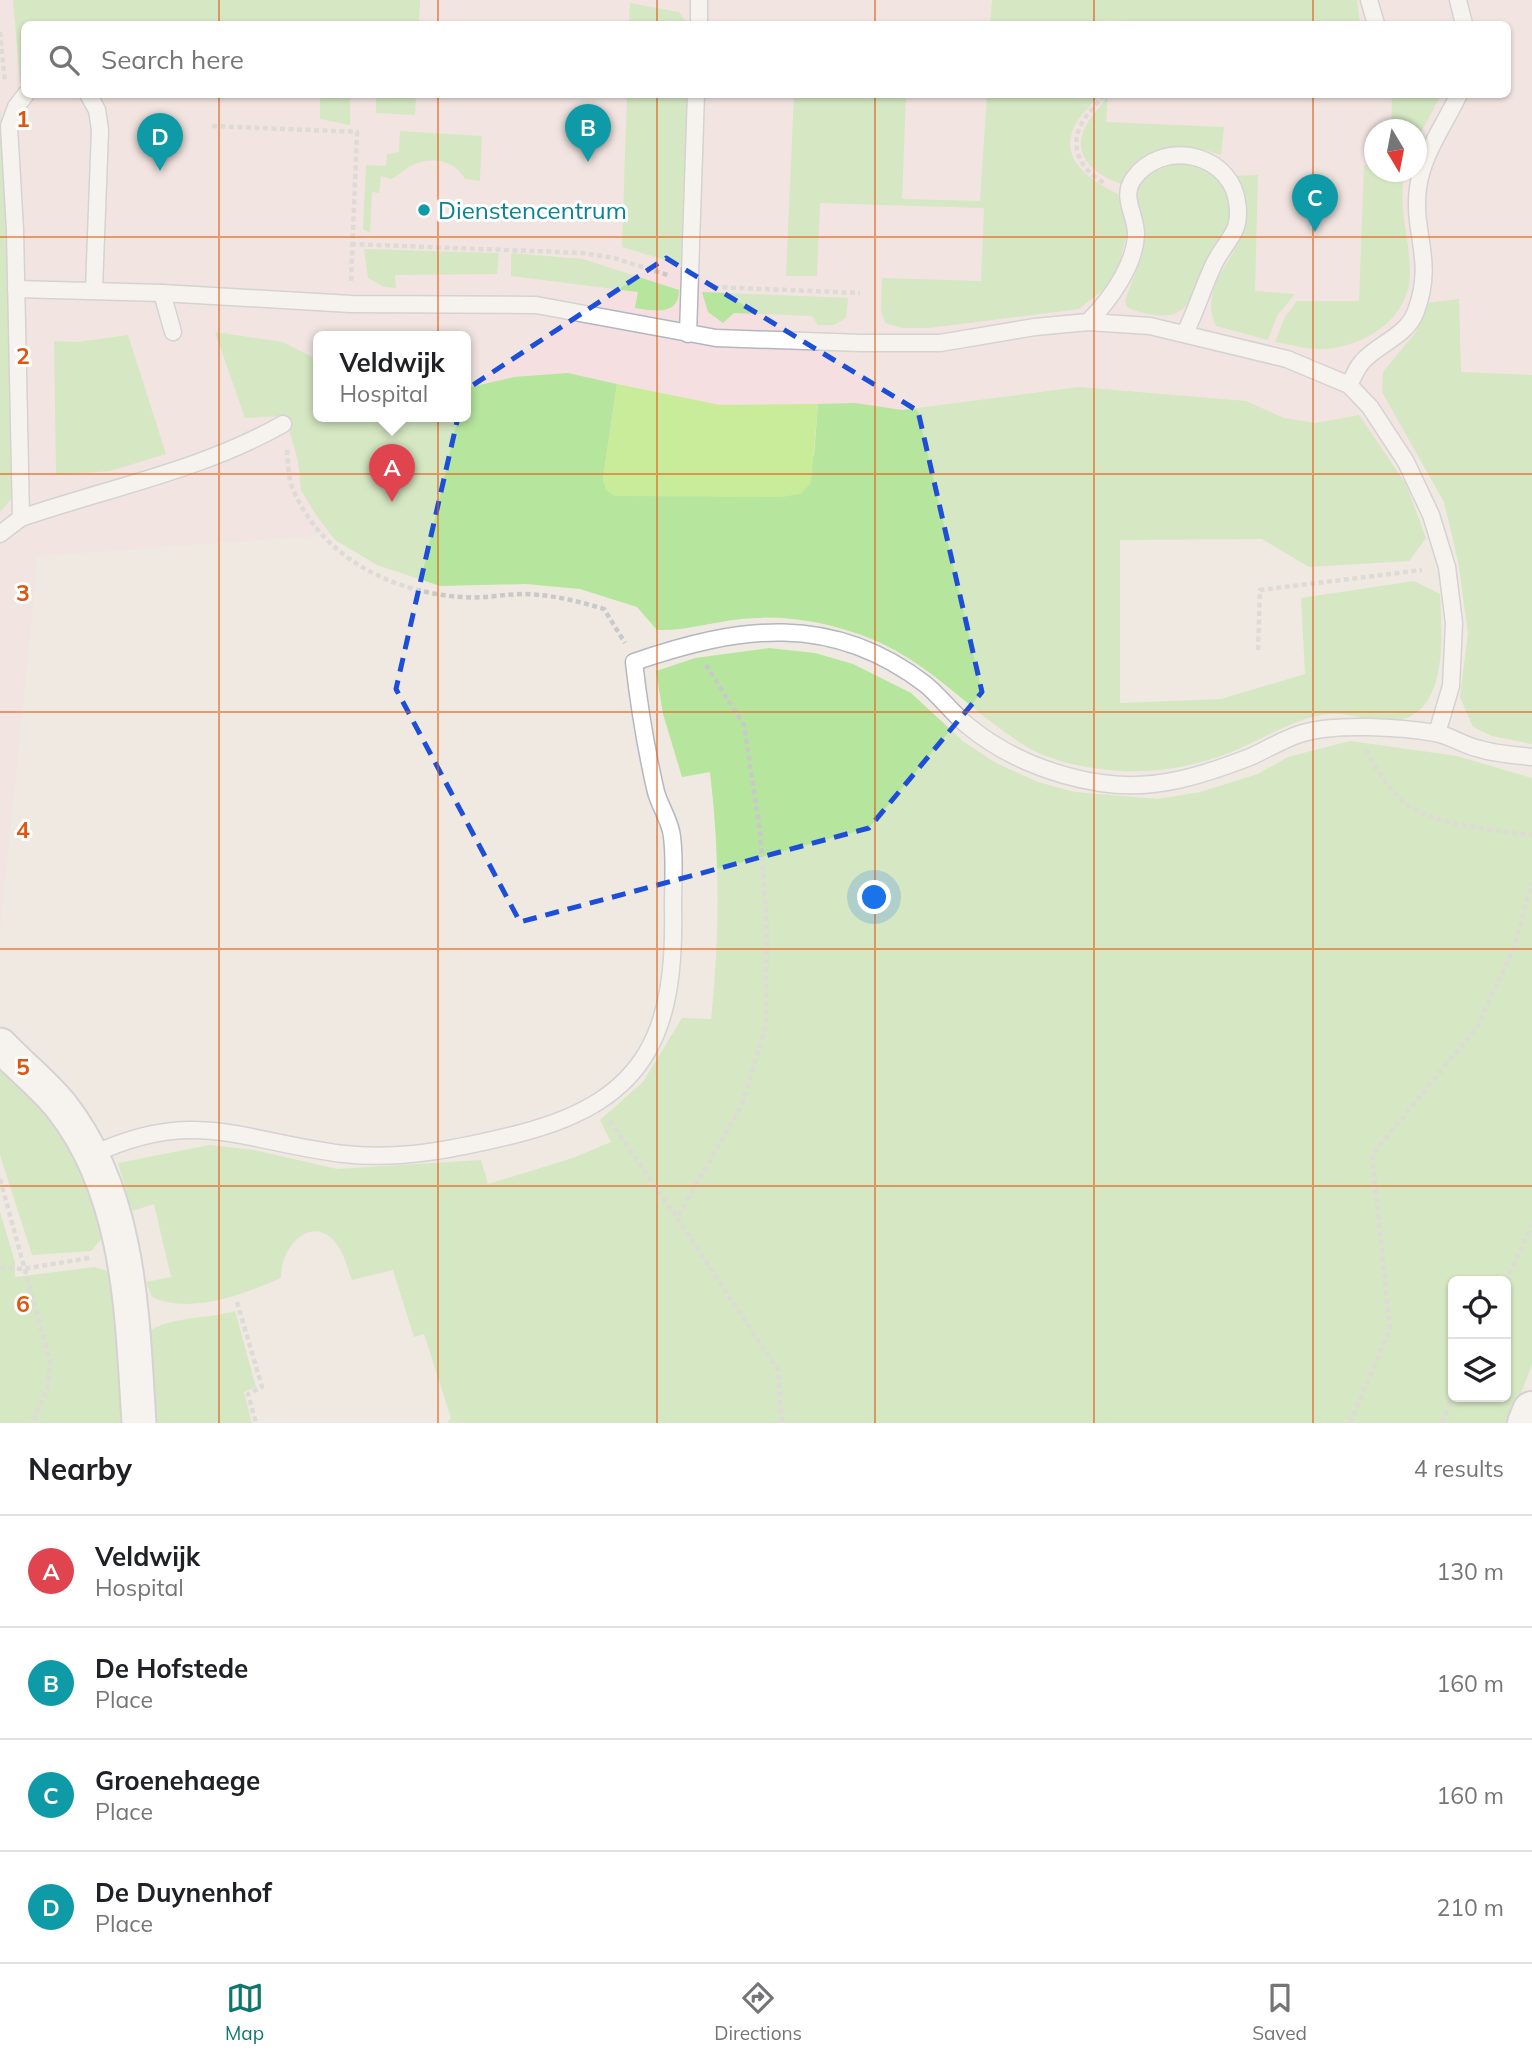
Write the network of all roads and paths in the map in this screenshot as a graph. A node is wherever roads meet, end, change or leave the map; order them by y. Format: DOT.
graph roads {
  1 [pos="699,0"];
  2 [pos="1369,0"];
  3 [pos="1458,0"];
  4 [pos="699,21"];
  5 [pos="1375,21"];
  6 [pos="1463,21"];
  7 [pos="23,98"];
  8 [pos="90,98"];
  9 [pos="696,98"];
  10 [pos="1100,98"];
  11 [pos="1457,98"];
  12 [pos="212,126"];
  13 [pos="1127,190"];
  14 [pos="351,244"];
  15 [pos="689,282"];
  16 [pos="16,289"];
  17 [pos="94,289"];
  18 [pos="162,293"];
  19 [pos="860,293"];
  20 [pos="351,304"];
  21 [pos="1088,322"];
  22 [pos="173,332"];
  23 [pos="1185,333"];
  24 [pos="688,334"];
  25 [pos="1349,385"];
  26 [pos="283,424"];
  27 [pos="21,518"];
  28 [pos="0,534"];
  29 [pos="1447,567"];
  30 [pos="692,642"];
  31 [pos="1258,650"];
  32 [pos="634,662"];
  33 [pos="1353,728"];
  34 [pos="1437,733"];
  35 [pos="1532,757"];
  36 [pos="1532,835"];
  37 [pos="1532,883"];
  38 [pos="0,1045"];
  39 [pos="598,1103"];
  40 [pos="92,1155"];
  41 [pos="0,1179"];
  42 [pos="677,1218"];
  43 [pos="1532,1225"];
  44 [pos="123,1253"];
  45 [pos="0,1268"];
  46 [pos="23,1269"];
  47 [pos="1509,1276"];
  48 [pos="237,1302"];
  49 [pos="1450,1402"];
  50 [pos="1532,1411"];
  51 [pos="32,1423"];
  52 [pos="139,1423"];
  53 [pos="256,1423"];
  54 [pos="782,1423"];
  55 [pos="1350,1423"];
  56 [pos="1442,1423"];
  57 [pos="1527,1423"];
  1 -- 4 [label="lane"];
  2 -- 5 [label="lane"];
  3 -- 6 [label="lane"];
  7 -- 16 [label="lane"];
  8 -- 17 [label="lane"];
  9 -- 15 [label="lane"];
  10 -- 13 [label="path"];
  11 -- 25 [label="lane"];
  12 -- 14 [label="path"];
  13 -- 21 [label="lane"];
  13 -- 23 [label="lane"];
  14 -- 15 [label="path"];
  14 -- 20 [label="path"];
  15 -- 19 [label="path"];
  15 -- 24 [label="lane"];
  16 -- 17 [label="lane"];
  16 -- 27 [label="lane"];
  17 -- 18 [label="lane"];
  18 -- 20 [label="lane"];
  18 -- 22 [label="lane"];
  20 -- 24 [label="lane"];
  21 -- 23 [label="lane"];
  21 -- 24 [label="lane"];
  23 -- 25 [label="lane"];
  25 -- 29 [label="lane"];
  26 -- 27 [label="lane"];
  26 -- 32 [label="path"];
  27 -- 28 [label="lane"];
  29 -- 31 [label="path"];
  29 -- 34 [label="lane"];
  30 -- 32 [label="lane"];
  30 -- 33 [label="lane"];
  30 -- 42 [label="path"];
  32 -- 39 [label="lane"];
  33 -- 34 [label="lane"];
  33 -- 36 [label="path"];
  34 -- 35 [label="lane"];
  37 -- 55 [label="path"];
  38 -- 40 [label="street"];
  39 -- 40 [label="lane"];
  39 -- 42 [label="path"];
  40 -- 44 [label="street"];
  41 -- 46 [label="path"];
  42 -- 54 [label="path"];
  43 -- 47 [label="path"];
  44 -- 46 [label="path"];
  44 -- 52 [label="street"];
  45 -- 46 [label="path"];
  46 -- 51 [label="path"];
  48 -- 53 [label="path"];
  49 -- 56 [label="path"];
  50 -- 57 [label="street"];
}
